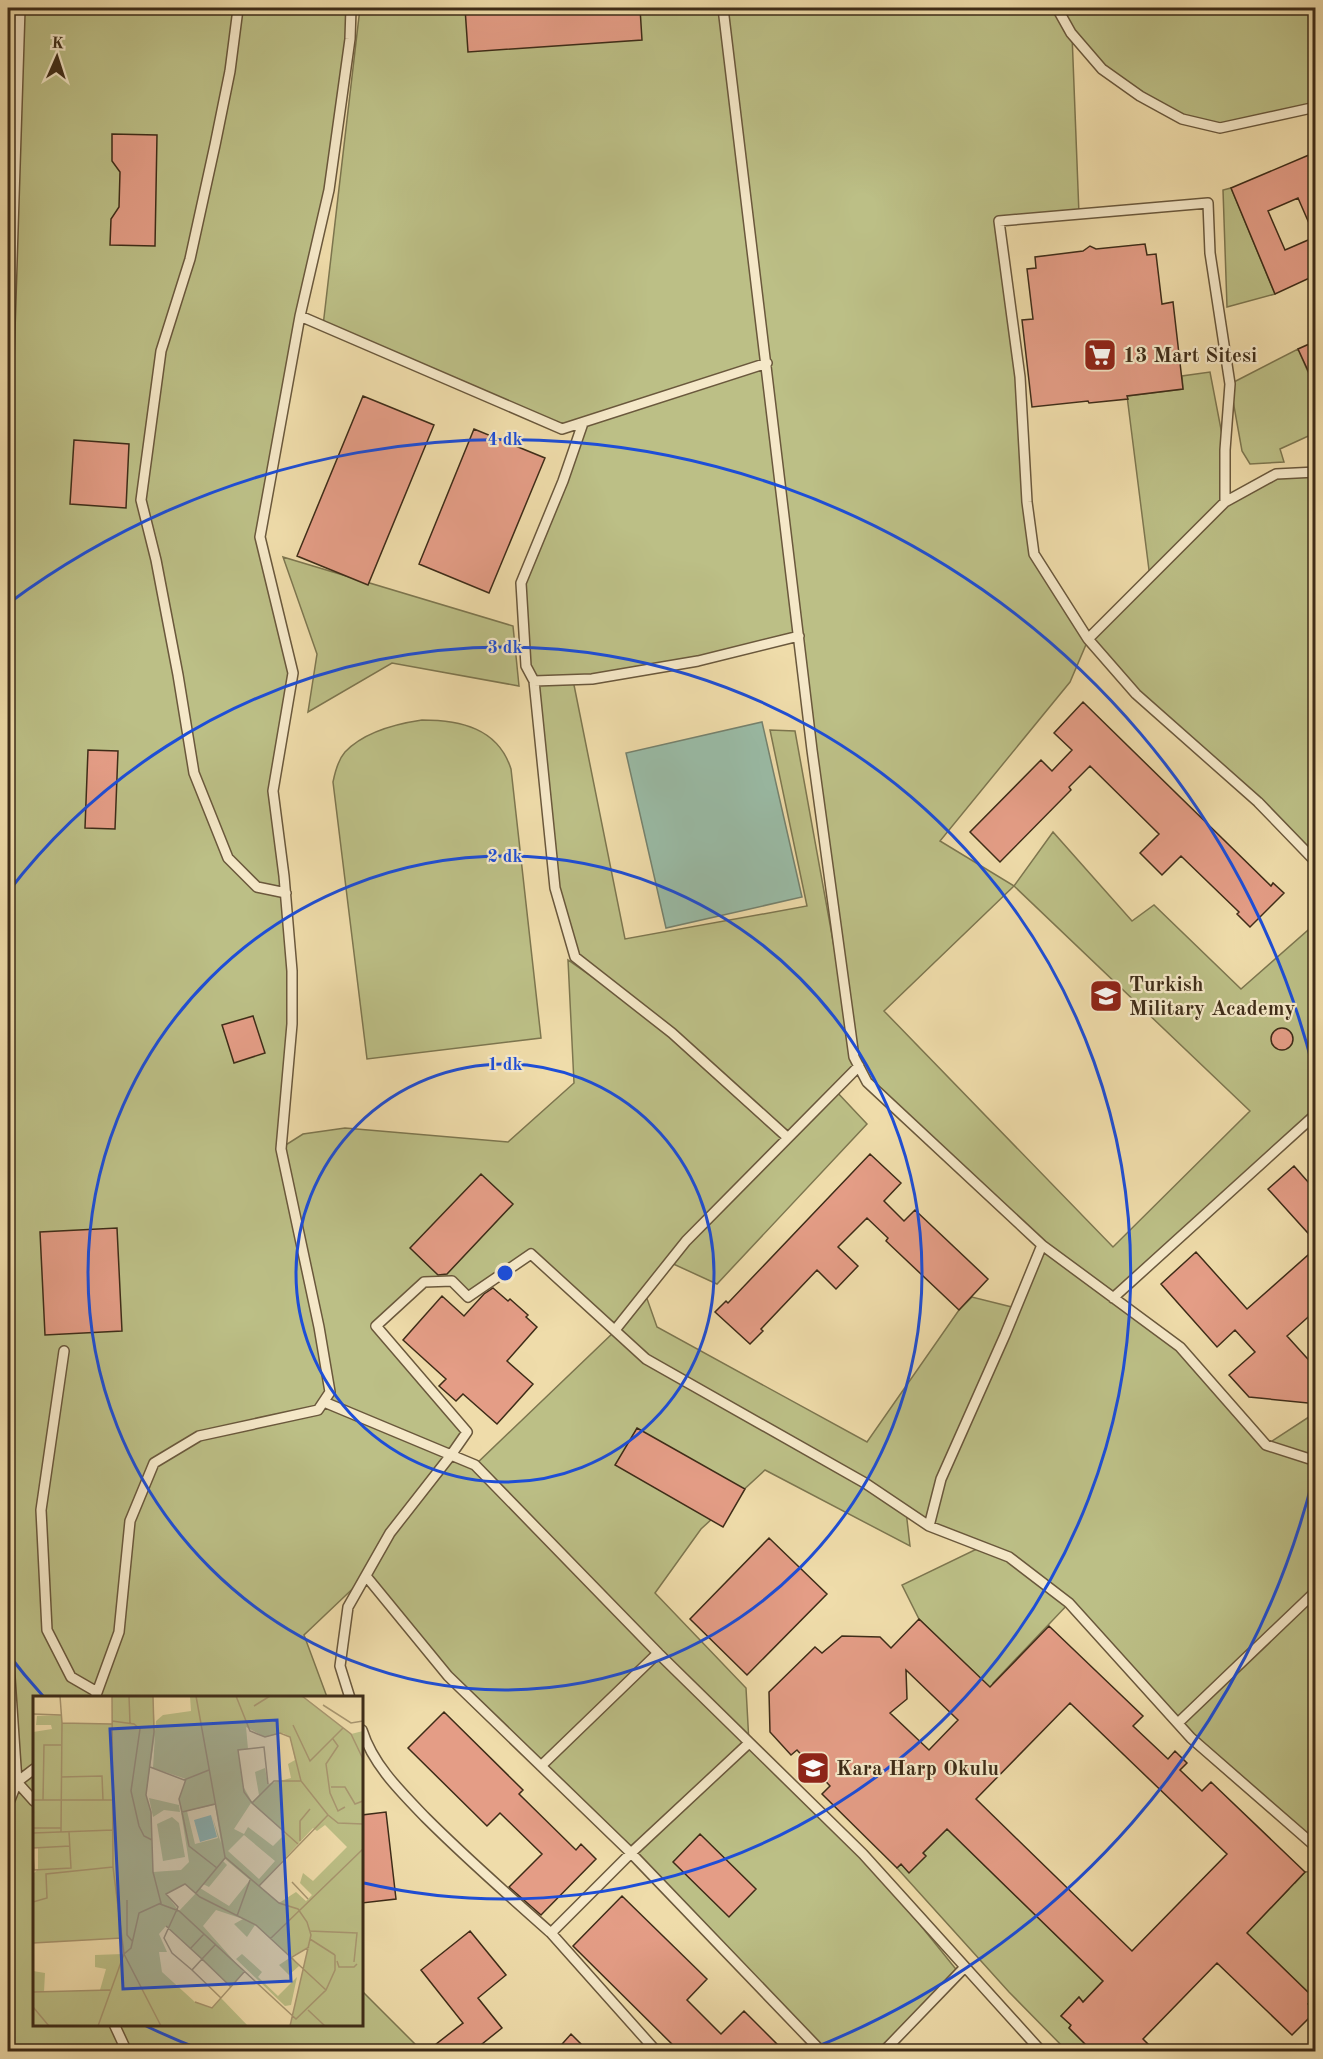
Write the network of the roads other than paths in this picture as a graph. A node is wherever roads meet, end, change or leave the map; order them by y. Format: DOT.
graph roads {
  1 [pos="20,8"];
  2 [pos="236,8"];
  3 [pos="351,8"];
  4 [pos="723,8"];
  5 [pos="1057,8"];
  6 [pos="1316,107"];
  7 [pos="300,316"];
  8 [pos="767,363"];
  9 [pos="8,386"];
  10 [pos="583,423"];
  11 [pos="1316,472"];
  12 [pos="1225,502"];
  13 [pos="799,636"];
  14 [pos="1088,639"];
  15 [pos="534,681"];
  16 [pos="1316,862"];
  17 [pos="286,893"];
  18 [pos="859,1066"];
  19 [pos="1316,1114"];
  20 [pos="787,1137"];
  21 [pos="1042,1245"];
  22 [pos="1113,1298"];
  23 [pos="615,1330"];
  24 [pos="63,1351"];
  25 [pos="324,1402"];
  26 [pos="451,1455"];
  27 [pos="1316,1461"];
  28 [pos="929,1527"];
  29 [pos="366,1576"];
  30 [pos="1316,1591"];
  31 [pos="8,1650"];
  32 [pos="658,1653"];
  33 [pos="96,1695"];
  34 [pos="349,1696"];
  35 [pos="1178,1723"];
  36 [pos="363,1733"];
  37 [pos="749,1743"];
  38 [pos="542,1766"];
  39 [pos="33,1770"];
  40 [pos="17,1782"];
  41 [pos="33,1800"];
  42 [pos="8,1805"];
  43 [pos="1316,1847"];
  44 [pos="631,1852"];
  45 [pos="550,1933"];
  46 [pos="965,1967"];
  47 [pos="114,2026"];
  48 [pos="127,2052"];
  49 [pos="657,2052"];
  50 [pos="822,2052"];
  51 [pos="883,2052"];
  52 [pos="1042,2052"];
  1 -- 9 [label="lane"];
  2 -- 17 [label="lane"];
  3 -- 7 [label="lane"];
  4 -- 8 [label="lane"];
  5 -- 6 [label="lane"];
  7 -- 10 [label="lane"];
  7 -- 17 [label="lane"];
  8 -- 10 [label="lane"];
  8 -- 13 [label="lane"];
  10 -- 15 [label="lane"];
  11 -- 12 [label="lane"];
  12 -- 14 [label="lane"];
  12 -- 14 [label="lane"];
  13 -- 15 [label="lane"];
  13 -- 18 [label="lane"];
  14 -- 16 [label="lane"];
  15 -- 20 [label="lane"];
  17 -- 25 [label="lane"];
  18 -- 20 [label="lane"];
  18 -- 21 [label="lane"];
  19 -- 22 [label="lane"];
  20 -- 23 [label="lane"];
  21 -- 22 [label="lane"];
  21 -- 28 [label="lane"];
  22 -- 27 [label="lane"];
  23 -- 26 [label="lane"];
  23 -- 28 [label="lane"];
  24 -- 33 [label="lane"];
  25 -- 26 [label="lane"];
  25 -- 33 [label="lane"];
  26 -- 29 [label="lane"];
  26 -- 32 [label="lane"];
  28 -- 35 [label="lane"];
  29 -- 34 [label="lane"];
  29 -- 38 [label="lane"];
  30 -- 35 [label="lane"];
  31 -- 40 [label="lane"];
  32 -- 37 [label="lane"];
  32 -- 38 [label="lane"];
  35 -- 43 [label="lane"];
  36 -- 45 [label="lane"];
  37 -- 44 [label="lane"];
  37 -- 46 [label="lane"];
  38 -- 44 [label="lane"];
  39 -- 40 [label="lane"];
  40 -- 41 [label="lane"];
  40 -- 42 [label="lane"];
  44 -- 45 [label="lane"];
  44 -- 50 [label="lane"];
  45 -- 49 [label="lane"];
  46 -- 51 [label="lane"];
  46 -- 52 [label="lane"];
  47 -- 48 [label="lane"];
}
